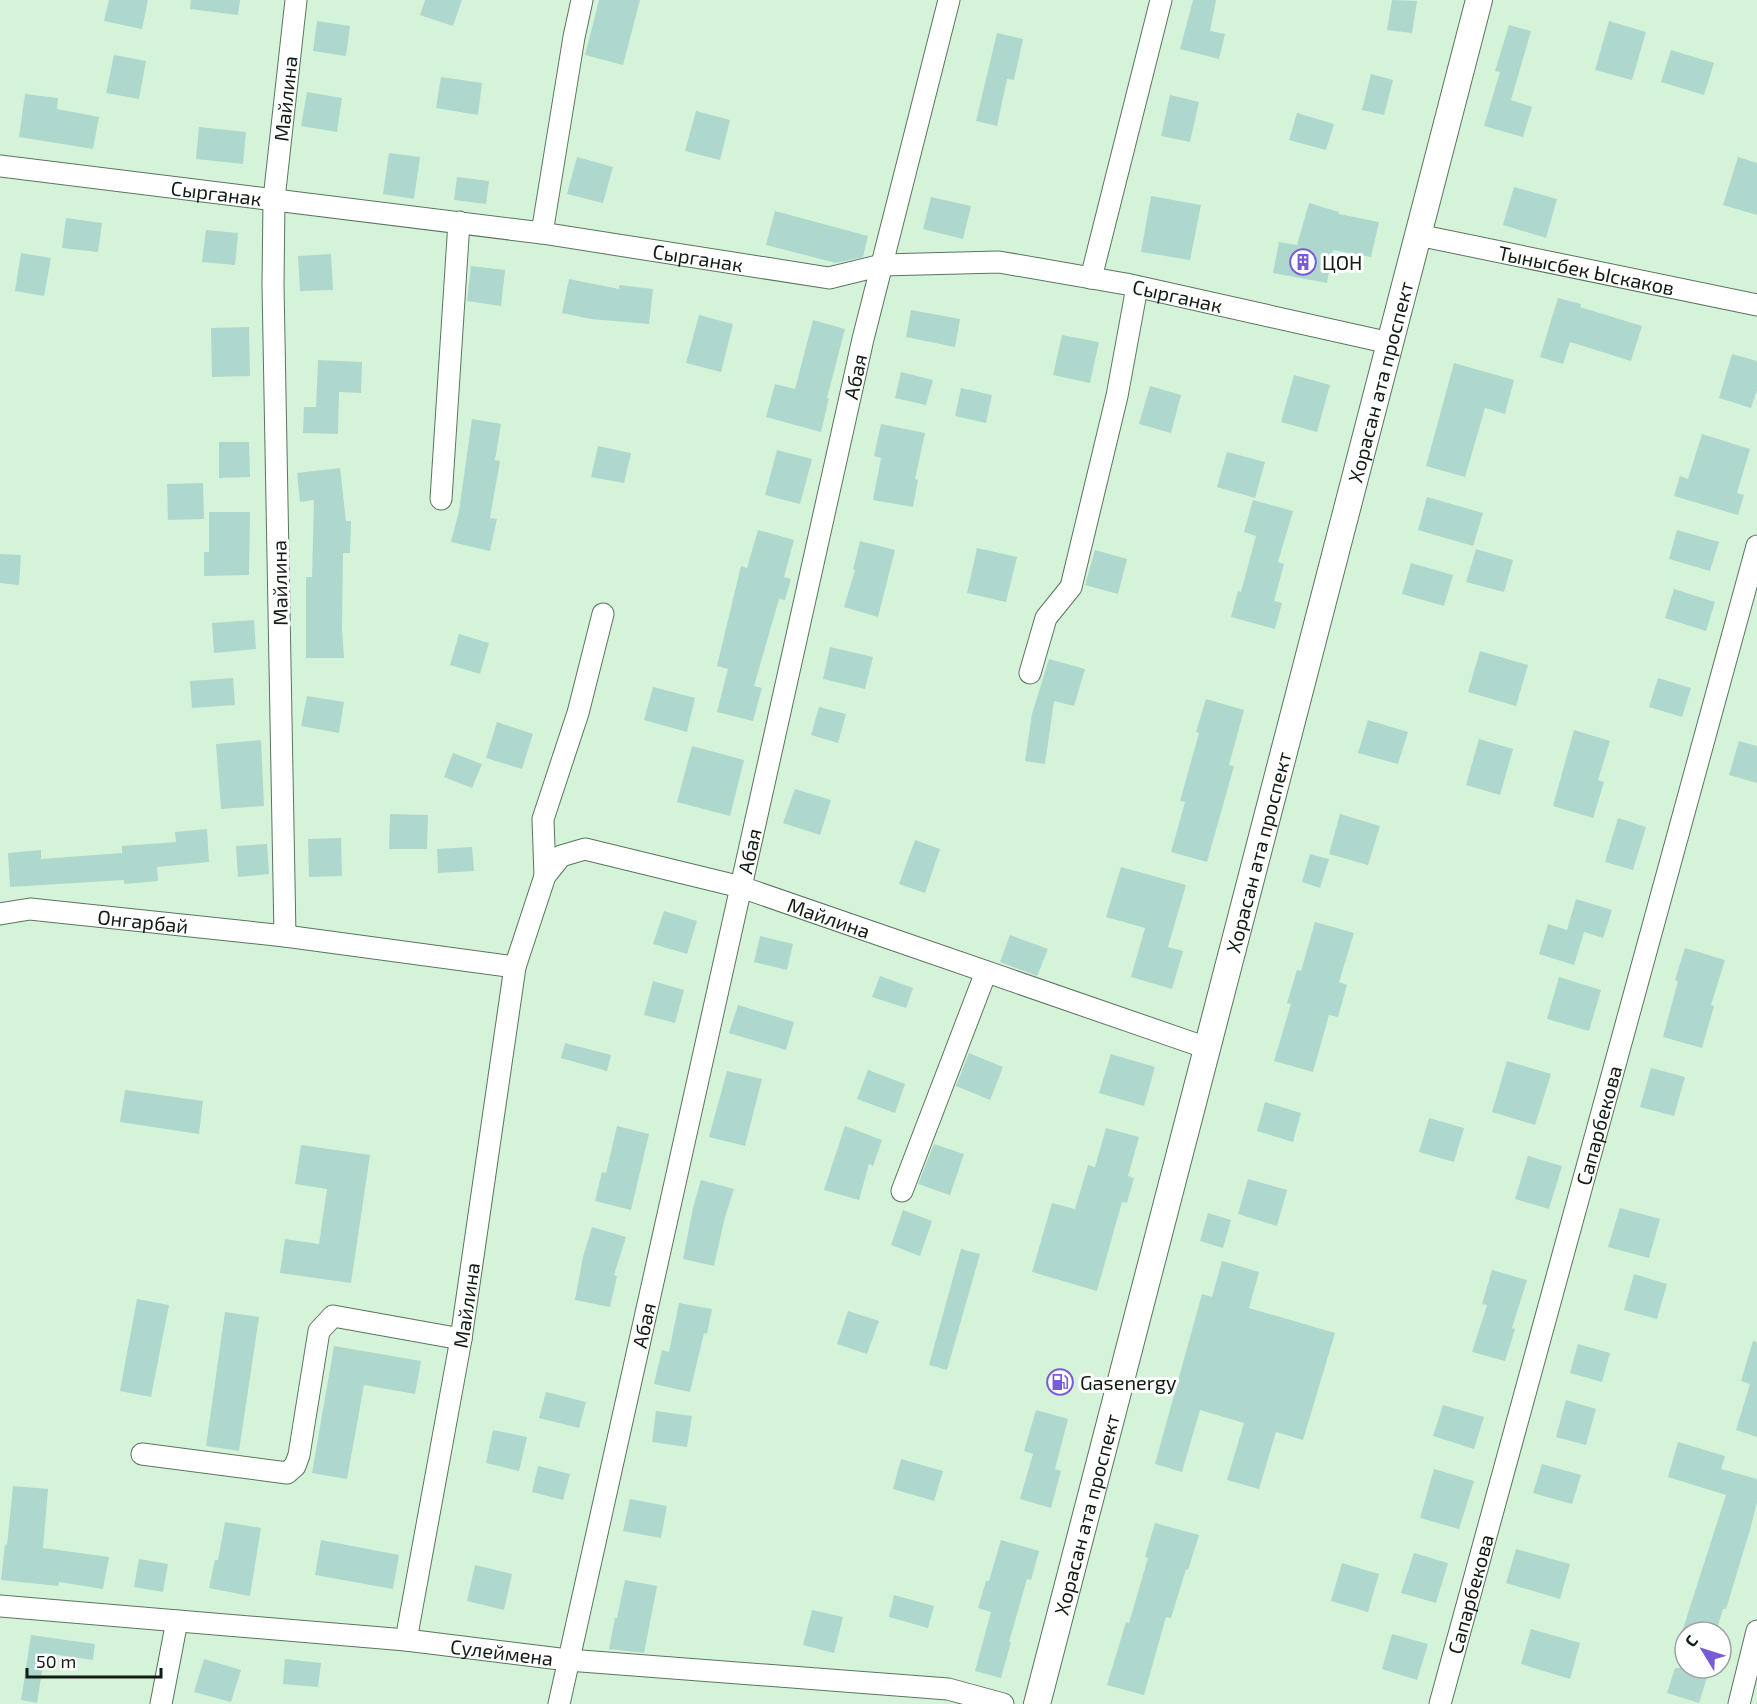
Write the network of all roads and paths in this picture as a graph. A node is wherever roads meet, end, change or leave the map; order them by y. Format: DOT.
graph roads {
  1 [pos="296,0"];
  2 [pos="582,0"];
  3 [pos="949,0"];
  4 [pos="1161,0"];
  5 [pos="1479,0"];
  6 [pos="0,166"];
  7 [pos="274,199"];
  8 [pos="459,222"];
  9 [pos="542,233"];
  10 [pos="1418,235"];
  11 [pos="882,265"];
  12 [pos="1090,278"];
  13 [pos="1137,286"];
  14 [pos="1757,305"];
  15 [pos="1390,343"];
  16 [pos="441,499"];
  17 [pos="1757,546"];
  18 [pos="603,614"];
  19 [pos="1030,673"];
  20 [pos="545,876"];
  21 [pos="741,887"];
  22 [pos="0,914"];
  23 [pos="285,936"];
  24 [pos="515,967"];
  25 [pos="986,972"];
  26 [pos="1207,1048"];
  27 [pos="902,1191"];
  28 [pos="461,1339"];
  29 [pos="142,1454"];
  30 [pos="0,1606"];
  31 [pos="177,1621"];
  32 [pos="1757,1631"];
  33 [pos="406,1640"];
  34 [pos="568,1660"];
  35 [pos="161,1704"];
  36 [pos="559,1704"];
  37 [pos="1003,1704"];
  38 [pos="1037,1704"];
  39 [pos="1440,1704"];
  40 [pos="1738,1704"];
  1 -- 7 [label="street, Майлина"];
  2 -- 9 [label="street"];
  3 -- 11 [label="street, Абая"];
  4 -- 12 [label="street"];
  5 -- 10 [label="main road, Хорасан ата проспект"];
  6 -- 7 [label="street, Сырганак"];
  7 -- 8 [label="street, Сырганак"];
  7 -- 23 [label="street, Майлина"];
  8 -- 9 [label="street, Сырганак"];
  8 -- 16 [label="street"];
  9 -- 11 [label="street, Сырганак"];
  10 -- 14 [label="street, Тынысбек Ыскаков"];
  10 -- 15 [label="main road, Хорасан ата проспект"];
  11 -- 12 [label="street, Сырганак"];
  11 -- 21 [label="street, Абая"];
  12 -- 13 [label="street, Сырганак"];
  13 -- 15 [label="street, Сырганак"];
  13 -- 19 [label="street"];
  15 -- 26 [label="main road, Хорасан ата проспект"];
  17 -- 39 [label="street, Сапарбекова"];
  18 -- 20 [label="street"];
  20 -- 21 [label="street, Майлина"];
  20 -- 24 [label="street, Майлина"];
  21 -- 25 [label="street, Майлина"];
  21 -- 34 [label="street, Абая"];
  22 -- 23 [label="street, Онгарбай"];
  23 -- 24 [label="street"];
  24 -- 28 [label="street, Майлина"];
  25 -- 26 [label="street, Майлина"];
  25 -- 27 [label="street"];
  26 -- 38 [label="main road, Хорасан ата проспект"];
  28 -- 29 [label="street"];
  28 -- 33 [label="street, Майлина"];
  30 -- 31 [label="street, Сулеймена"];
  31 -- 33 [label="street, Сулеймена"];
  31 -- 35 [label="street"];
  32 -- 40 [label="street"];
  33 -- 34 [label="street, Сулеймена"];
  34 -- 36 [label="street, Абая"];
  34 -- 37 [label="street, Сулеймена"];
}
